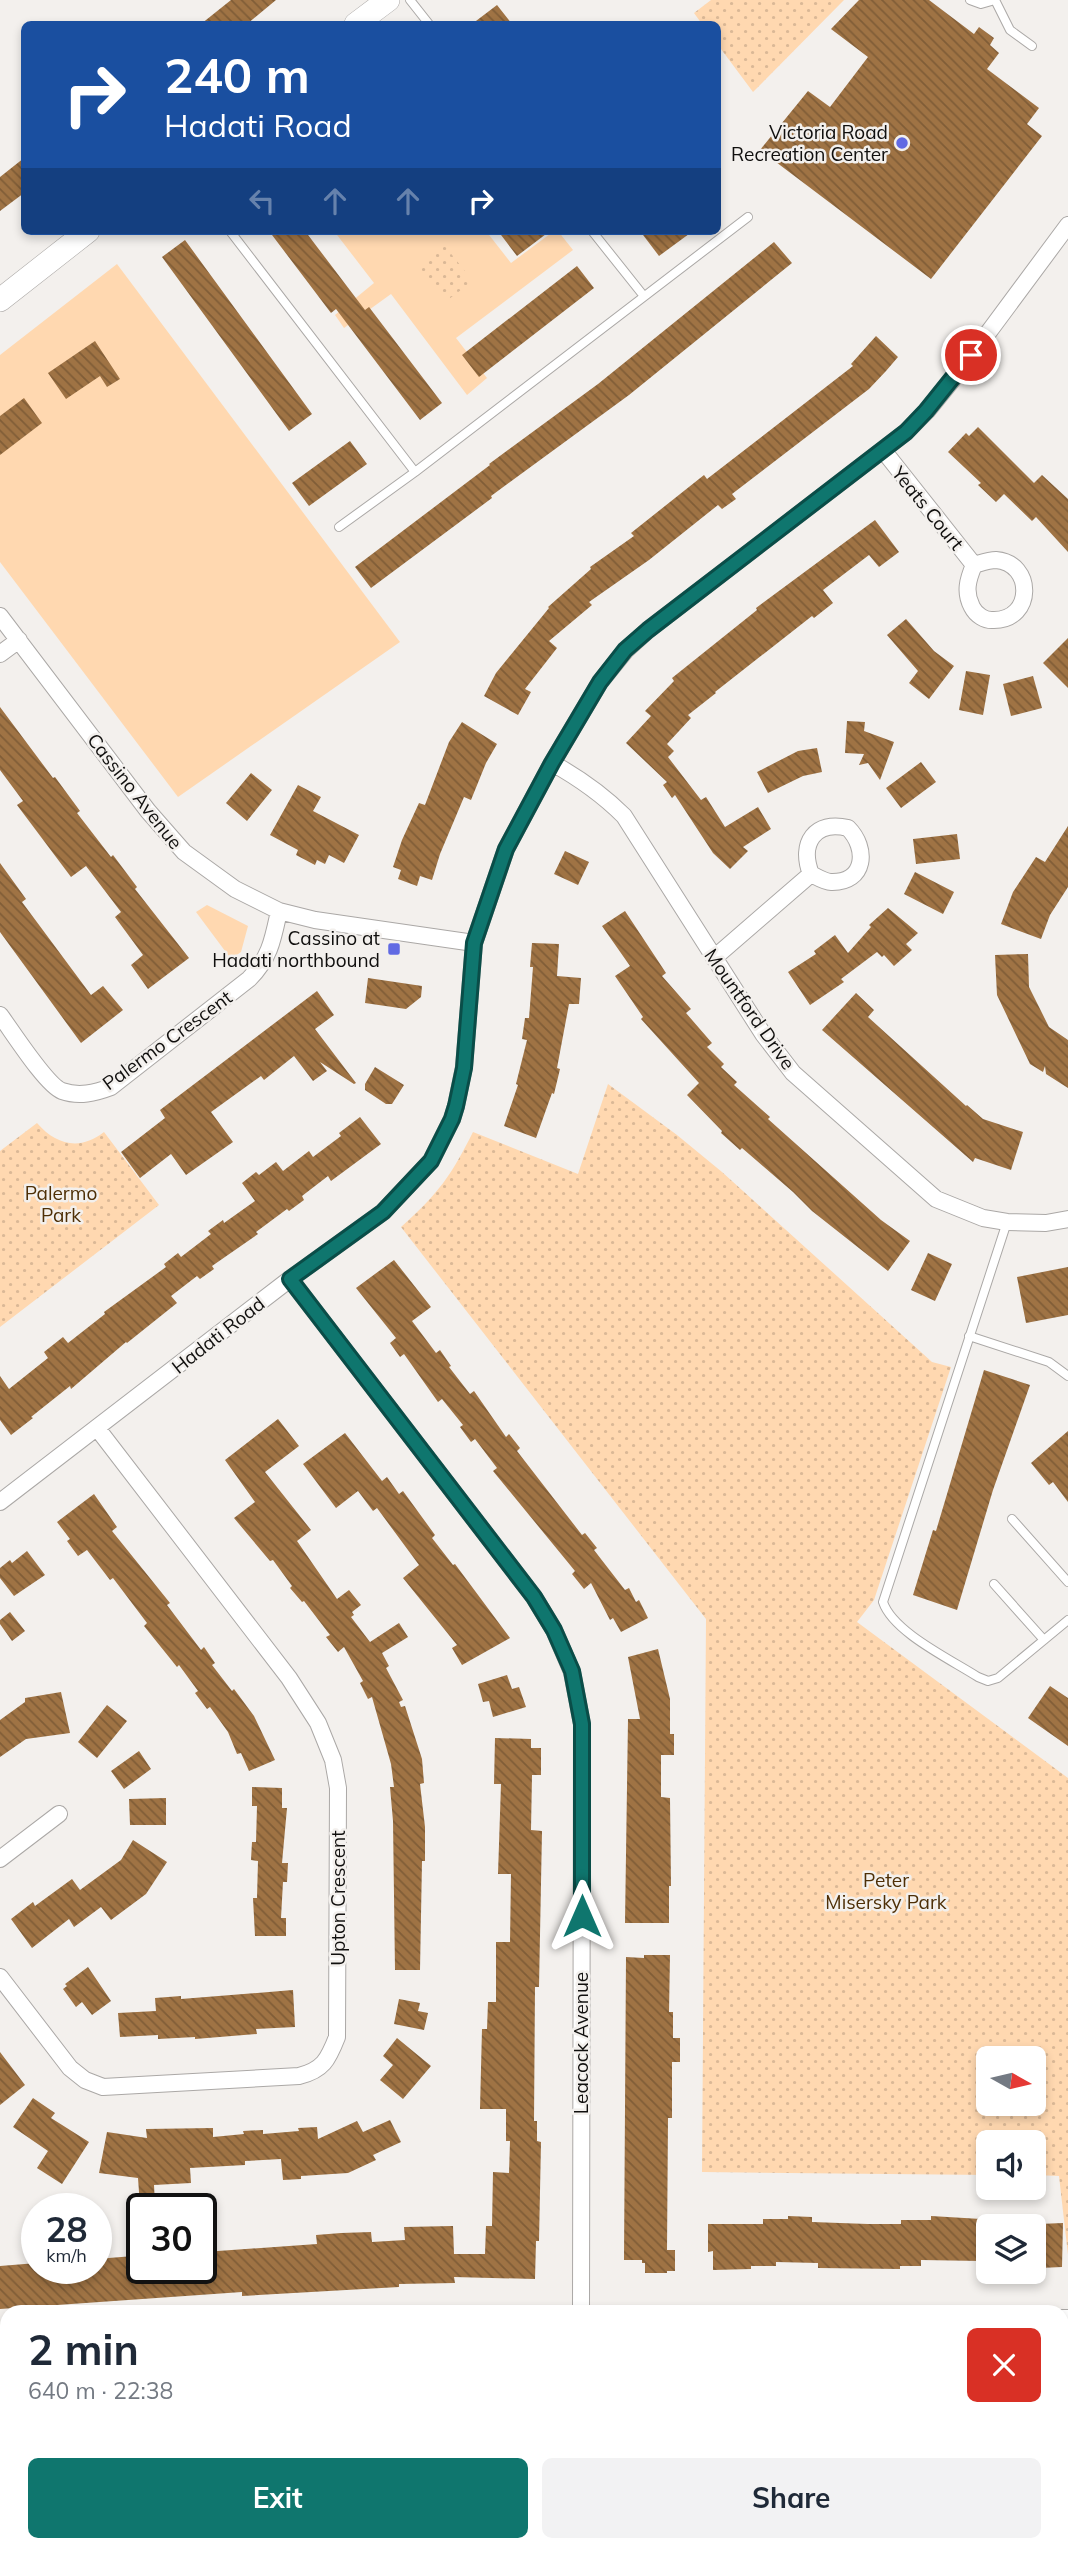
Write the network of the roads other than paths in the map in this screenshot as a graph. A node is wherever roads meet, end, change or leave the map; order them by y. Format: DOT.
graph roads {
  1 [pos="387,0"];
  2 [pos="410,0"];
  3 [pos="970,0"];
  4 [pos="995,0"];
  5 [pos="360,21"];
  6 [pos="427,21"];
  7 [pos="1032,46"];
  8 [pos="748,217"];
  9 [pos="1068,225"];
  10 [pos="83,235"];
  11 [pos="233,235"];
  12 [pos="595,235"];
  13 [pos="643,295"];
  14 [pos="0,300"];
  15 [pos="883,450"];
  16 [pos="415,472"];
  17 [pos="339,527"];
  18 [pos="974,565"];
  19 [pos="0,616"];
  20 [pos="19,640"];
  21 [pos="0,654"];
  22 [pos="552,763"];
  23 [pos="811,874"];
  24 [pos="279,911"];
  25 [pos="474,943"];
  26 [pos="714,958"];
  27 [pos="0,1015"];
  28 [pos="1068,1219"];
  29 [pos="1007,1222"];
  30 [pos="290,1279"];
  31 [pos="969,1336"];
  32 [pos="1068,1376"];
  33 [pos="97,1428"];
  34 [pos="0,1502"];
  35 [pos="1012,1519"];
  36 [pos="1068,1582"];
  37 [pos="993,1584"];
  38 [pos="1068,1619"];
  39 [pos="1059,1627"];
  40 [pos="1068,1634"];
  41 [pos="1044,1640"];
  42 [pos="59,1814"];
  43 [pos="0,1859"];
  44 [pos="0,1977"];
  45 [pos="581,2305"];
  1 -- 5 [label="main road"];
  2 -- 6 [label="lane"];
  3 -- 4 [label="lane"];
  4 -- 7 [label="lane"];
  8 -- 13 [label="lane"];
  9 -- 15 [label="street, Hadati Road"];
  10 -- 14 [label="main road"];
  11 -- 16 [label="lane"];
  12 -- 13 [label="lane"];
  13 -- 16 [label="lane"];
  15 -- 18 [label="street, Yeats Court"];
  15 -- 22 [label="street, Hadati Road"];
  16 -- 17 [label="lane"];
  19 -- 20 [label="street, Cassino Avenue"];
  20 -- 21 [label="street"];
  20 -- 24 [label="street, Cassino Avenue"];
  22 -- 25 [label="street, Hadati Road"];
  22 -- 26 [label="street, Mountford Drive"];
  23 -- 26 [label="street"];
  24 -- 25 [label="street, Cassino Avenue"];
  24 -- 27 [label="street, Palermo Crescent"];
  25 -- 30 [label="street, Hadati Road"];
  26 -- 29 [label="street, Mountford Drive"];
  28 -- 29 [label="street, Mountford Drive"];
  29 -- 31 [label="lane"];
  30 -- 33 [label="street, Hadati Road"];
  30 -- 45 [label="street, Leacock Avenue"];
  31 -- 32 [label="lane"];
  31 -- 41 [label="lane"];
  33 -- 34 [label="street, Hadati Road"];
  33 -- 44 [label="street, Upton Crescent"];
  35 -- 36 [label="lane"];
  37 -- 41 [label="lane"];
  38 -- 39 [label="lane"];
  39 -- 40 [label="lane"];
  39 -- 41 [label="lane"];
  42 -- 43 [label="street"];
}
